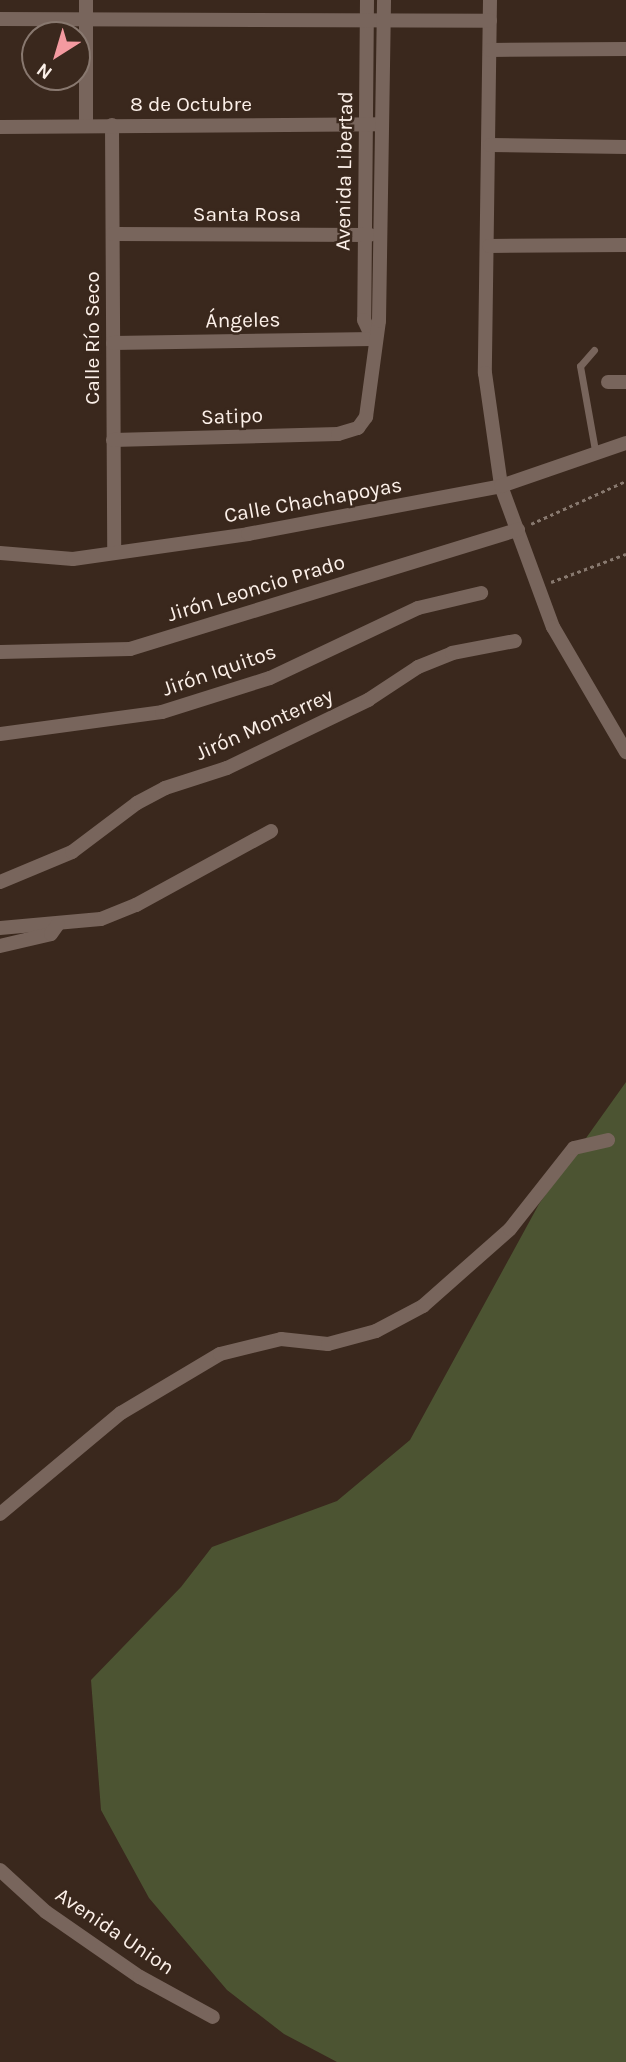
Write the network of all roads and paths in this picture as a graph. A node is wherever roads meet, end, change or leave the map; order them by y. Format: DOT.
graph roads {
  1 [pos="86,0"];
  2 [pos="367,0"];
  3 [pos="384,0"];
  4 [pos="490,0"];
  5 [pos="86,18"];
  6 [pos="0,19"];
  7 [pos="367,20"];
  8 [pos="384,21"];
  9 [pos="490,21"];
  10 [pos="626,49"];
  11 [pos="490,50"];
  12 [pos="365,124"];
  13 [pos="382,124"];
  14 [pos="86,125"];
  15 [pos="112,125"];
  16 [pos="0,127"];
  17 [pos="489,145"];
  18 [pos="626,147"];
  19 [pos="113,234"];
  20 [pos="364,235"];
  21 [pos="380,235"];
  22 [pos="626,245"];
  23 [pos="489,246"];
  24 [pos="373,340"];
  25 [pos="113,343"];
  26 [pos="594,350"];
  27 [pos="608,382"];
  28 [pos="626,382"];
  29 [pos="352,431"];
  30 [pos="113,440"];
  31 [pos="626,443"];
  32 [pos="594,450"];
  33 [pos="626,481"];
  34 [pos="501,486"];
  35 [pos="518,530"];
  36 [pos="114,551"];
  37 [pos="0,553"];
  38 [pos="626,554"];
  39 [pos="535,589"];
  40 [pos="481,593"];
  41 [pos="515,641"];
  42 [pos="0,652"];
  43 [pos="0,734"];
  44 [pos="626,752"];
  45 [pos="271,831"];
  46 [pos="0,882"];
  47 [pos="58,925"];
  48 [pos="0,929"];
  49 [pos="0,946"];
  50 [pos="608,1140"];
  51 [pos="0,1514"];
  52 [pos="0,1870"];
  53 [pos="213,2017"];
  1 -- 5 [label="street"];
  2 -- 7 [label="street, Avenida Libertad"];
  3 -- 8 [label="street, Avenida Libertad"];
  4 -- 9 [label="street"];
  5 -- 6 [label="street"];
  5 -- 7 [label="street"];
  5 -- 14 [label="street"];
  7 -- 8 [label="street"];
  7 -- 12 [label="street, Avenida Libertad"];
  8 -- 9 [label="street"];
  8 -- 13 [label="street, Avenida Libertad"];
  9 -- 11 [label="street"];
  10 -- 11 [label="street"];
  11 -- 17 [label="street"];
  12 -- 13 [label="street, 8 de Octubre"];
  12 -- 15 [label="street, 8 de Octubre"];
  12 -- 20 [label="street, Avenida Libertad"];
  13 -- 21 [label="street, Avenida Libertad"];
  14 -- 15 [label="street, 8 de Octubre"];
  14 -- 16 [label="street, 8 de Octubre"];
  15 -- 19 [label="street, Calle Río Seco"];
  17 -- 18 [label="street"];
  17 -- 23 [label="street"];
  19 -- 20 [label="street, Santa Rosa"];
  19 -- 25 [label="street, Calle Río Seco"];
  20 -- 21 [label="street, Santa Rosa"];
  20 -- 24 [label="street, Avenida Libertad"];
  21 -- 24 [label="street, Avenida Libertad"];
  22 -- 23 [label="street"];
  23 -- 34 [label="street"];
  24 -- 25 [label="street, Ángeles"];
  24 -- 29 [label="street, Avenida Libertad"];
  25 -- 30 [label="street, Calle Río Seco"];
  26 -- 32 [label="lane"];
  27 -- 28 [label="street"];
  29 -- 30 [label="street, Satipo"];
  30 -- 36 [label="street, Calle Río Seco"];
  31 -- 32 [label="street, Calle Chachapoyas"];
  32 -- 34 [label="street, Calle Chachapoyas"];
  33 -- 35 [label="path"];
  34 -- 35 [label="street"];
  34 -- 36 [label="street, Calle Chachapoyas"];
  35 -- 39 [label="street"];
  35 -- 42 [label="street, Jirón Leoncio Prado"];
  36 -- 37 [label="street, Calle Chachapoyas"];
  38 -- 39 [label="path"];
  39 -- 44 [label="street"];
  40 -- 43 [label="street, Jirón Iquitos"];
  41 -- 46 [label="street, Jirón Monterrey"];
  45 -- 47 [label="street"];
  47 -- 48 [label="street"];
  47 -- 49 [label="street"];
  50 -- 51 [label="street"];
  52 -- 53 [label="street, Avenida Union"];
}
